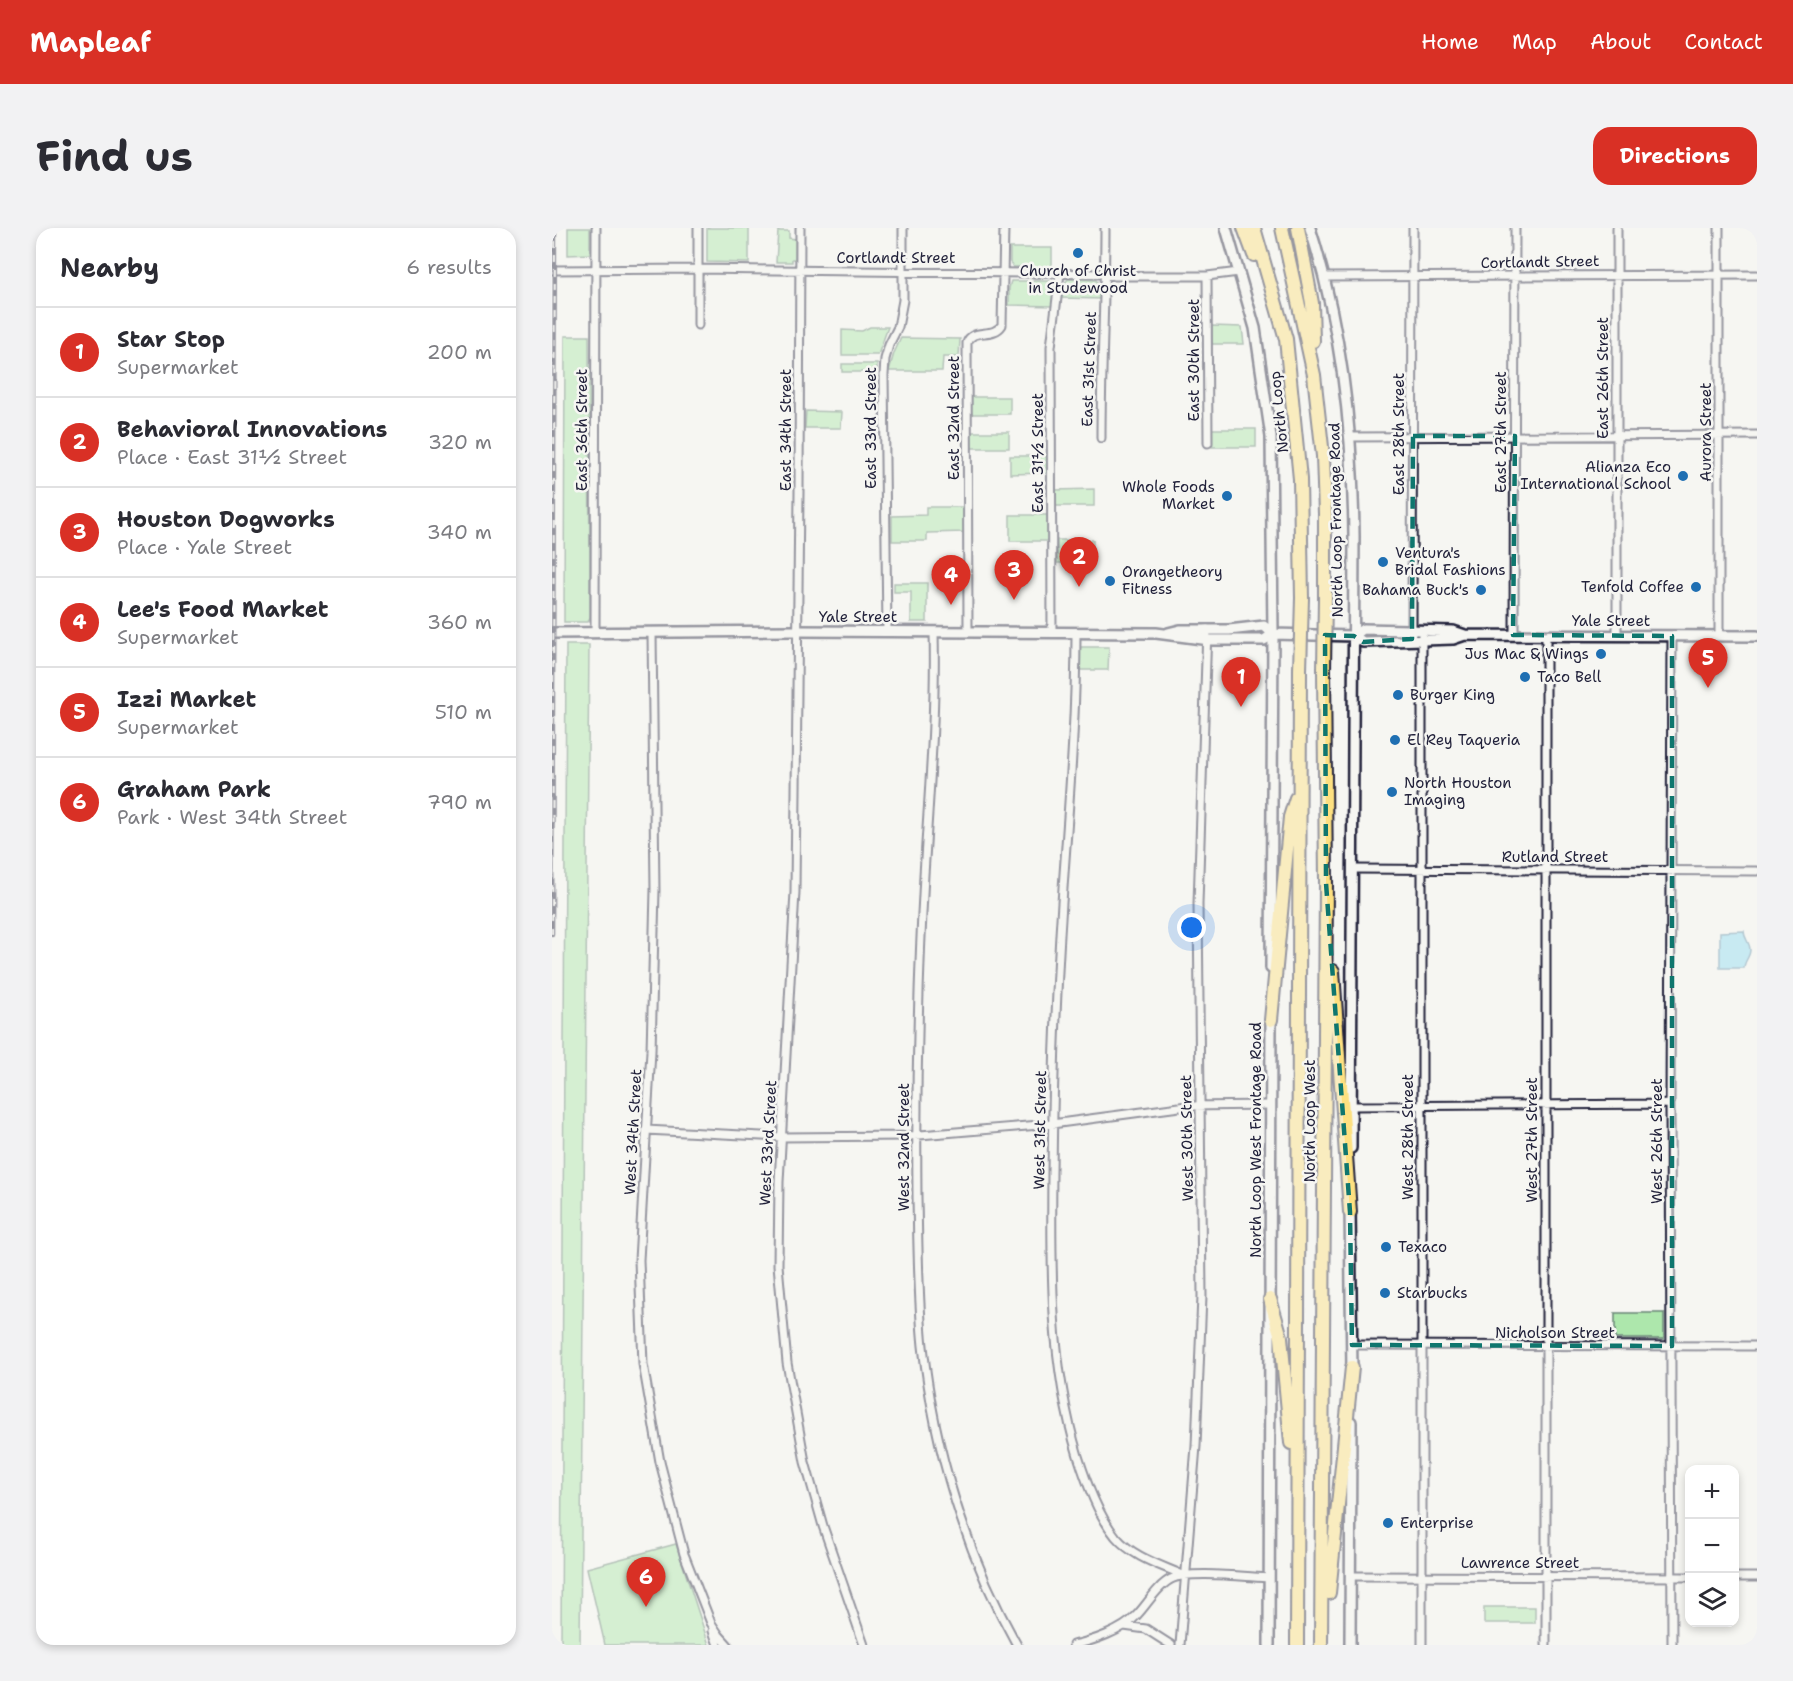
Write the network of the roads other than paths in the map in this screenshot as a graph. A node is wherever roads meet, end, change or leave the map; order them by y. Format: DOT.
graph roads {
  1 [pos="596,228"];
  2 [pos="698,228"];
  3 [pos="800,228"];
  4 [pos="903,228"];
  5 [pos="1004,228"];
  6 [pos="1105,228"];
  7 [pos="1226,228"];
  8 [pos="1244,228"];
  9 [pos="1254,228"];
  10 [pos="1282,228"];
  11 [pos="1298,228"];
  12 [pos="1310,228"];
  13 [pos="1413,228"];
  14 [pos="1515,228"];
  15 [pos="1617,228"];
  16 [pos="1719,228"];
  17 [pos="698,269"];
  18 [pos="552,270"];
  19 [pos="596,270"];
  20 [pos="800,271"];
  21 [pos="903,271"];
  22 [pos="1004,272"];
  23 [pos="1239,272"];
  24 [pos="1060,273"];
  25 [pos="1105,274"];
  26 [pos="1617,275"];
  27 [pos="1719,275"];
  28 [pos="1757,275"];
  29 [pos="1207,276"];
  30 [pos="1515,276"];
  31 [pos="1324,277"];
  32 [pos="1413,277"];
  33 [pos="698,325"];
  34 [pos="1286,339"];
  35 [pos="1314,375"];
  36 [pos="1616,435"];
  37 [pos="1757,435"];
  38 [pos="1413,436"];
  39 [pos="1515,436"];
  40 [pos="1719,436"];
  41 [pos="1351,437"];
  42 [pos="1101,438"];
  43 [pos="1208,443"];
  44 [pos="1302,598"];
  45 [pos="797,631"];
  46 [pos="887,632"];
  47 [pos="934,632"];
  48 [pos="968,632"];
  49 [pos="552,633"];
  50 [pos="595,633"];
  51 [pos="652,633"];
  52 [pos="1052,633"];
  53 [pos="1076,633"];
  54 [pos="1207,634"];
  55 [pos="1273,634"];
  56 [pos="1417,634"];
  57 [pos="1514,635"];
  58 [pos="1546,635"];
  59 [pos="1354,636"];
  60 [pos="1617,636"];
  61 [pos="1672,636"];
  62 [pos="1719,636"];
  63 [pos="1757,636"];
  64 [pos="1300,785"];
  65 [pos="1352,869"];
  66 [pos="1422,870"];
  67 [pos="1546,870"];
  68 [pos="1672,870"];
  69 [pos="1757,871"];
  70 [pos="1326,883"];
  71 [pos="1270,1020"];
  72 [pos="1271,1104"];
  73 [pos="1670,1104"];
  74 [pos="1199,1106"];
  75 [pos="1351,1106"];
  76 [pos="1422,1106"];
  77 [pos="1546,1106"];
  78 [pos="1052,1124"];
  79 [pos="646,1130"];
  80 [pos="916,1135"];
  81 [pos="781,1137"];
  82 [pos="1350,1212"];
  83 [pos="1270,1299"];
  84 [pos="1352,1345"];
  85 [pos="1422,1346"];
  86 [pos="1546,1346"];
  87 [pos="1672,1346"];
  88 [pos="1757,1346"];
  89 [pos="1352,1367"];
  90 [pos="1298,1508"];
  91 [pos="1185,1576"];
  92 [pos="1351,1576"];
  93 [pos="1422,1576"];
  94 [pos="1546,1577"];
  95 [pos="1672,1577"];
  96 [pos="1685,1577"];
  97 [pos="1739,1577"];
  98 [pos="1757,1577"];
  99 [pos="1269,1578"];
  100 [pos="711,1623"];
  101 [pos="1124,1626"];
  102 [pos="718,1645"];
  103 [pos="728,1645"];
  104 [pos="864,1645"];
  105 [pos="1017,1645"];
  106 [pos="1073,1645"];
  107 [pos="1172,1645"];
  108 [pos="1180,1645"];
  109 [pos="1269,1645"];
  110 [pos="1297,1645"];
  111 [pos="1322,1645"];
  112 [pos="1350,1645"];
  113 [pos="1422,1645"];
  114 [pos="1546,1645"];
  115 [pos="1672,1645"];
  1 -- 19 [label="street, East 36th Street"];
  2 -- 17 [label="street"];
  3 -- 20 [label="street, East 34th Street"];
  4 -- 21 [label="street, East 33rd Street"];
  5 -- 22 [label="street, East 32nd Street"];
  6 -- 25 [label="street, East 31st Street"];
  7 -- 23 [label="main road"];
  8 -- 34 [label="highway"];
  9 -- 34 [label="highway, North Loop"];
  10 -- 35 [label="highway"];
  11 -- 35 [label="highway"];
  12 -- 31 [label="main road, North Loop Frontage Road"];
  13 -- 32 [label="street, East 28th Street"];
  14 -- 30 [label="street, East 27th Street"];
  15 -- 26 [label="street, East 26th Street"];
  16 -- 27 [label="street, Aurora Street"];
  17 -- 19 [label="street, Cortlandt Street"];
  17 -- 20 [label="street, Cortlandt Street"];
  17 -- 33 [label="street"];
  18 -- 19 [label="street, Cortlandt Street"];
  19 -- 50 [label="street, East 36th Street"];
  20 -- 21 [label="street, Cortlandt Street"];
  20 -- 45 [label="street, East 34th Street"];
  21 -- 22 [label="street, Cortlandt Street"];
  21 -- 46 [label="street, East 33rd Street"];
  22 -- 24 [label="street, Cortlandt Street"];
  22 -- 48 [label="street, East 32nd Street"];
  23 -- 29 [label="street, Cortlandt Street"];
  23 -- 55 [label="main road"];
  24 -- 25 [label="street, Cortlandt Street"];
  24 -- 52 [label="street, East 31½ Street"];
  25 -- 29 [label="street, Cortlandt Street"];
  25 -- 42 [label="street, East 31st Street"];
  26 -- 27 [label="street, Cortlandt Street"];
  26 -- 30 [label="street, Cortlandt Street"];
  26 -- 36 [label="street, East 26th Street"];
  27 -- 28 [label="street, Cortlandt Street"];
  27 -- 40 [label="street, Aurora Street"];
  29 -- 43 [label="street, East 30th Street"];
  30 -- 32 [label="street, Cortlandt Street"];
  30 -- 39 [label="street, East 27th Street"];
  31 -- 32 [label="street, Cortlandt Street"];
  31 -- 41 [label="main road, North Loop Frontage Road"];
  32 -- 38 [label="street, East 28th Street"];
  34 -- 44 [label="highway, North Loop"];
  35 -- 70 [label="highway, North Loop West, bridge"];
  36 -- 39 [label="street"];
  36 -- 40 [label="street"];
  36 -- 60 [label="street, East 26th Street"];
  37 -- 40 [label="street"];
  38 -- 39 [label="street"];
  38 -- 41 [label="street"];
  38 -- 56 [label="street, East 28th Street"];
  39 -- 57 [label="street, East 27th Street"];
  40 -- 62 [label="street, Aurora Street"];
  41 -- 59 [label="main road, North Loop Frontage Road"];
  44 -- 64 [label="highway, North Loop West, bridge"];
  45 -- 46 [label="main road, Yale Street"];
  45 -- 51 [label="main road, Yale Street"];
  45 -- 81 [label="street, West 33rd Street"];
  46 -- 47 [label="main road, Yale Street"];
  47 -- 48 [label="main road, Yale Street"];
  47 -- 80 [label="street, West 32nd Street"];
  48 -- 52 [label="main road, Yale Street"];
  49 -- 50 [label="main road, Yale Street"];
  50 -- 51 [label="main road, Yale Street"];
  51 -- 79 [label="street, West 34th Street"];
  52 -- 53 [label="main road, Yale Street"];
  53 -- 54 [label="main road, Yale Street"];
  53 -- 78 [label="street, West 31st Street"];
  54 -- 55 [label="main road, Yale Street"];
  54 -- 74 [label="street, West 30th Street"];
  55 -- 59 [label="main road, Yale Street"];
  55 -- 71 [label="main road, North Loop West Frontage Road"];
  56 -- 57 [label="main road, Yale Street"];
  56 -- 59 [label="main road, Yale Street"];
  56 -- 66 [label="street, West 28th Street"];
  57 -- 58 [label="main road, Yale Street"];
  58 -- 60 [label="main road, Yale Street"];
  58 -- 67 [label="street, West 27th Street"];
  59 -- 65 [label="main road"];
  60 -- 61 [label="main road, Yale Street"];
  61 -- 62 [label="main road, Yale Street"];
  61 -- 68 [label="street, West 26th Street"];
  62 -- 63 [label="main road, Yale Street"];
  64 -- 71 [label="highway"];
  64 -- 90 [label="highway, North Loop West"];
  65 -- 66 [label="street, Rutland Street"];
  65 -- 75 [label="main road"];
  66 -- 67 [label="street, Rutland Street"];
  66 -- 76 [label="street, West 28th Street"];
  67 -- 68 [label="street, Rutland Street"];
  67 -- 77 [label="street, West 27th Street"];
  68 -- 69 [label="street, Rutland Street"];
  68 -- 73 [label="street, West 26th Street"];
  70 -- 82 [label="highway"];
  70 -- 111 [label="highway, North Loop West"];
  71 -- 72 [label="main road, North Loop West Frontage Road"];
  72 -- 74 [label="street"];
  72 -- 83 [label="main road, North Loop West Frontage Road"];
  73 -- 77 [label="street"];
  73 -- 87 [label="street, West 26th Street"];
  74 -- 78 [label="street"];
  74 -- 91 [label="street, West 30th Street"];
  75 -- 76 [label="street"];
  75 -- 82 [label="main road"];
  76 -- 77 [label="street"];
  76 -- 85 [label="street, West 28th Street"];
  77 -- 86 [label="street, West 27th Street"];
  78 -- 80 [label="street"];
  78 -- 91 [label="street, West 31st Street"];
  79 -- 81 [label="street"];
  79 -- 100 [label="street, West 34th Street"];
  80 -- 81 [label="street"];
  80 -- 105 [label="street, West 32nd Street"];
  81 -- 104 [label="street, West 33rd Street"];
  82 -- 84 [label="main road"];
  83 -- 90 [label="highway"];
  83 -- 99 [label="main road, North Loop West Frontage Road"];
  84 -- 85 [label="street, Nicholson Street"];
  84 -- 89 [label="main road"];
  85 -- 86 [label="street, Nicholson Street"];
  85 -- 93 [label="street, West 28th Street"];
  86 -- 87 [label="street, Nicholson Street"];
  86 -- 94 [label="street, West 27th Street"];
  87 -- 88 [label="street, Nicholson Street"];
  87 -- 95 [label="street, West 26th Street"];
  89 -- 92 [label="main road"];
  89 -- 111 [label="highway"];
  90 -- 110 [label="highway, North Loop West"];
  91 -- 99 [label="street"];
  91 -- 101 [label="street"];
  91 -- 108 [label="street, West 30th Street"];
  92 -- 93 [label="street, Lawrence Street"];
  92 -- 112 [label="main road"];
  93 -- 94 [label="street, Lawrence Street"];
  93 -- 113 [label="street, West 28th Street"];
  94 -- 95 [label="street, Lawrence Street"];
  94 -- 114 [label="street, West 27th Street"];
  95 -- 96 [label="street, Lawrence Street"];
  95 -- 115 [label="street, West 26th Street"];
  97 -- 98 [label="street"];
  99 -- 109 [label="main road, North Loop West Frontage Road"];
  100 -- 102 [label="street, West 34th Street"];
  100 -- 103 [label="street, West 34th Street"];
  101 -- 106 [label="street"];
  101 -- 107 [label="street"];
}
